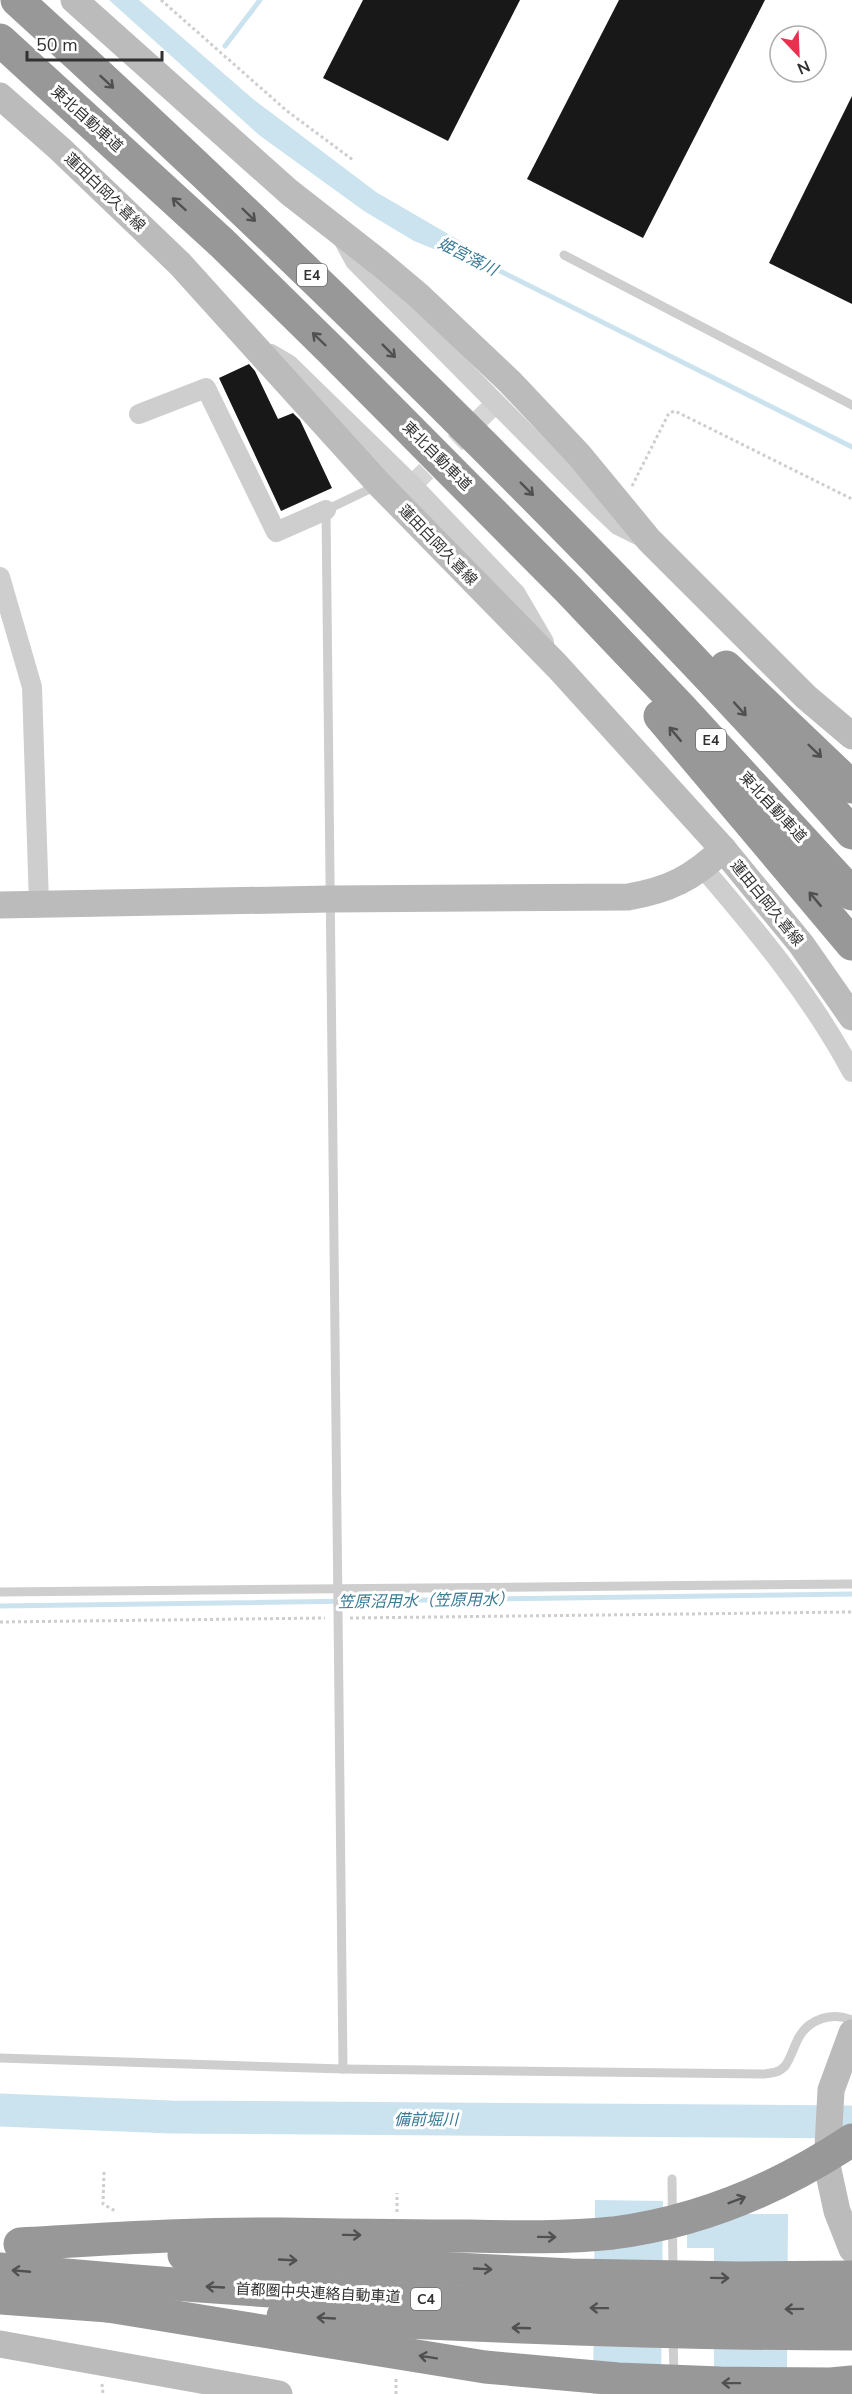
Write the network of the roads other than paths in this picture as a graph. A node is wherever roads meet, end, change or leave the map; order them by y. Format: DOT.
graph roads {
  1 [pos="17,0"];
  2 [pos="74,0"];
  3 [pos="0,40"];
  4 [pos="0,96"];
  5 [pos="337,230"];
  6 [pos="564,255"];
  7 [pos="250,343"];
  8 [pos="852,405"];
  9 [pos="139,414"];
  10 [pos="379,484"];
  11 [pos="326,510"];
  12 [pos="649,540"];
  13 [pos="598,560"];
  14 [pos="0,577"];
  15 [pos="568,589"];
  16 [pos="558,667"];
  17 [pos="852,736"];
  18 [pos="852,787"];
  19 [pos="852,833"];
  20 [pos="723,849"];
  21 [pos="703,868"];
  22 [pos="852,894"];
  23 [pos="330,899"];
  24 [pos="39,904"];
  25 [pos="0,905"];
  26 [pos="852,944"];
  27 [pos="852,1017"];
  28 [pos="852,1071"];
  29 [pos="852,1584"];
  30 [pos="338,1589"];
  31 [pos="0,1592"];
  32 [pos="852,2020"];
  33 [pos="852,2033"];
  34 [pos="0,2058"];
  35 [pos="343,2069"];
  36 [pos="852,2140"];
  37 [pos="672,2179"];
  38 [pos="10,2243"];
  39 [pos="852,2250"];
  40 [pos="0,2269"];
  41 [pos="852,2277"];
  42 [pos="673,2286"];
  43 [pos="0,2298"];
  44 [pos="673,2298"];
  45 [pos="108,2306"];
  46 [pos="852,2308"];
  47 [pos="852,2334"];
  48 [pos="0,2344"];
  49 [pos="852,2382"];
  50 [pos="279,2394"];
  51 [pos="674,2394"];
  1 -- 13 [label="highway, E4, one-way"];
  2 -- 5 [label="street"];
  15 -- 3 [label="highway, 東北自動車道 / E4, one-way"];
  4 -- 7 [label="street, 蓮田白岡久喜線"];
  5 -- 12 [label="street"];
  5 -- 12 [label="street"];
  6 -- 8 [label="lane"];
  7 -- 10 [label="street, 蓮田白岡久喜線"];
  7 -- 16 [label="street"];
  9 -- 11 [label="street"];
  10 -- 11 [label="lane"];
  10 -- 16 [label="street, 蓮田白岡久喜線"];
  11 -- 23 [label="lane"];
  12 -- 17 [label="street"];
  13 -- 18 [label="highway, one-way"];
  13 -- 19 [label="highway, E4, one-way"];
  14 -- 24 [label="street"];
  15 -- 22 [label="highway, 東北自動車道 / E4"];
  26 -- 15 [label="highway, one-way"];
  16 -- 20 [label="street, 蓮田白岡久喜線"];
  20 -- 21 [label="street"];
  20 -- 27 [label="street, 蓮田白岡久喜線"];
  21 -- 23 [label="street"];
  21 -- 28 [label="street"];
  23 -- 24 [label="street"];
  23 -- 30 [label="lane"];
  24 -- 25 [label="street"];
  29 -- 30 [label="lane"];
  30 -- 31 [label="lane"];
  30 -- 35 [label="lane"];
  32 -- 35 [label="lane"];
  33 -- 39 [label="street"];
  34 -- 35 [label="lane"];
  38 -- 36 [label="highway, one-way, bridge"];
  37 -- 42 [label="lane"];
  38 -- 41 [label="highway, C4, one-way, bridge"];
  46 -- 40 [label="highway, 首都圏中央連絡自動車道 / C4, one-way, bridge"];
  43 -- 45 [label="highway"];
  44 -- 51 [label="lane"];
  47 -- 45 [label="highway, one-way, bridge"];
  49 -- 45 [label="highway, one-way, bridge"];
  48 -- 50 [label="street"];
}
